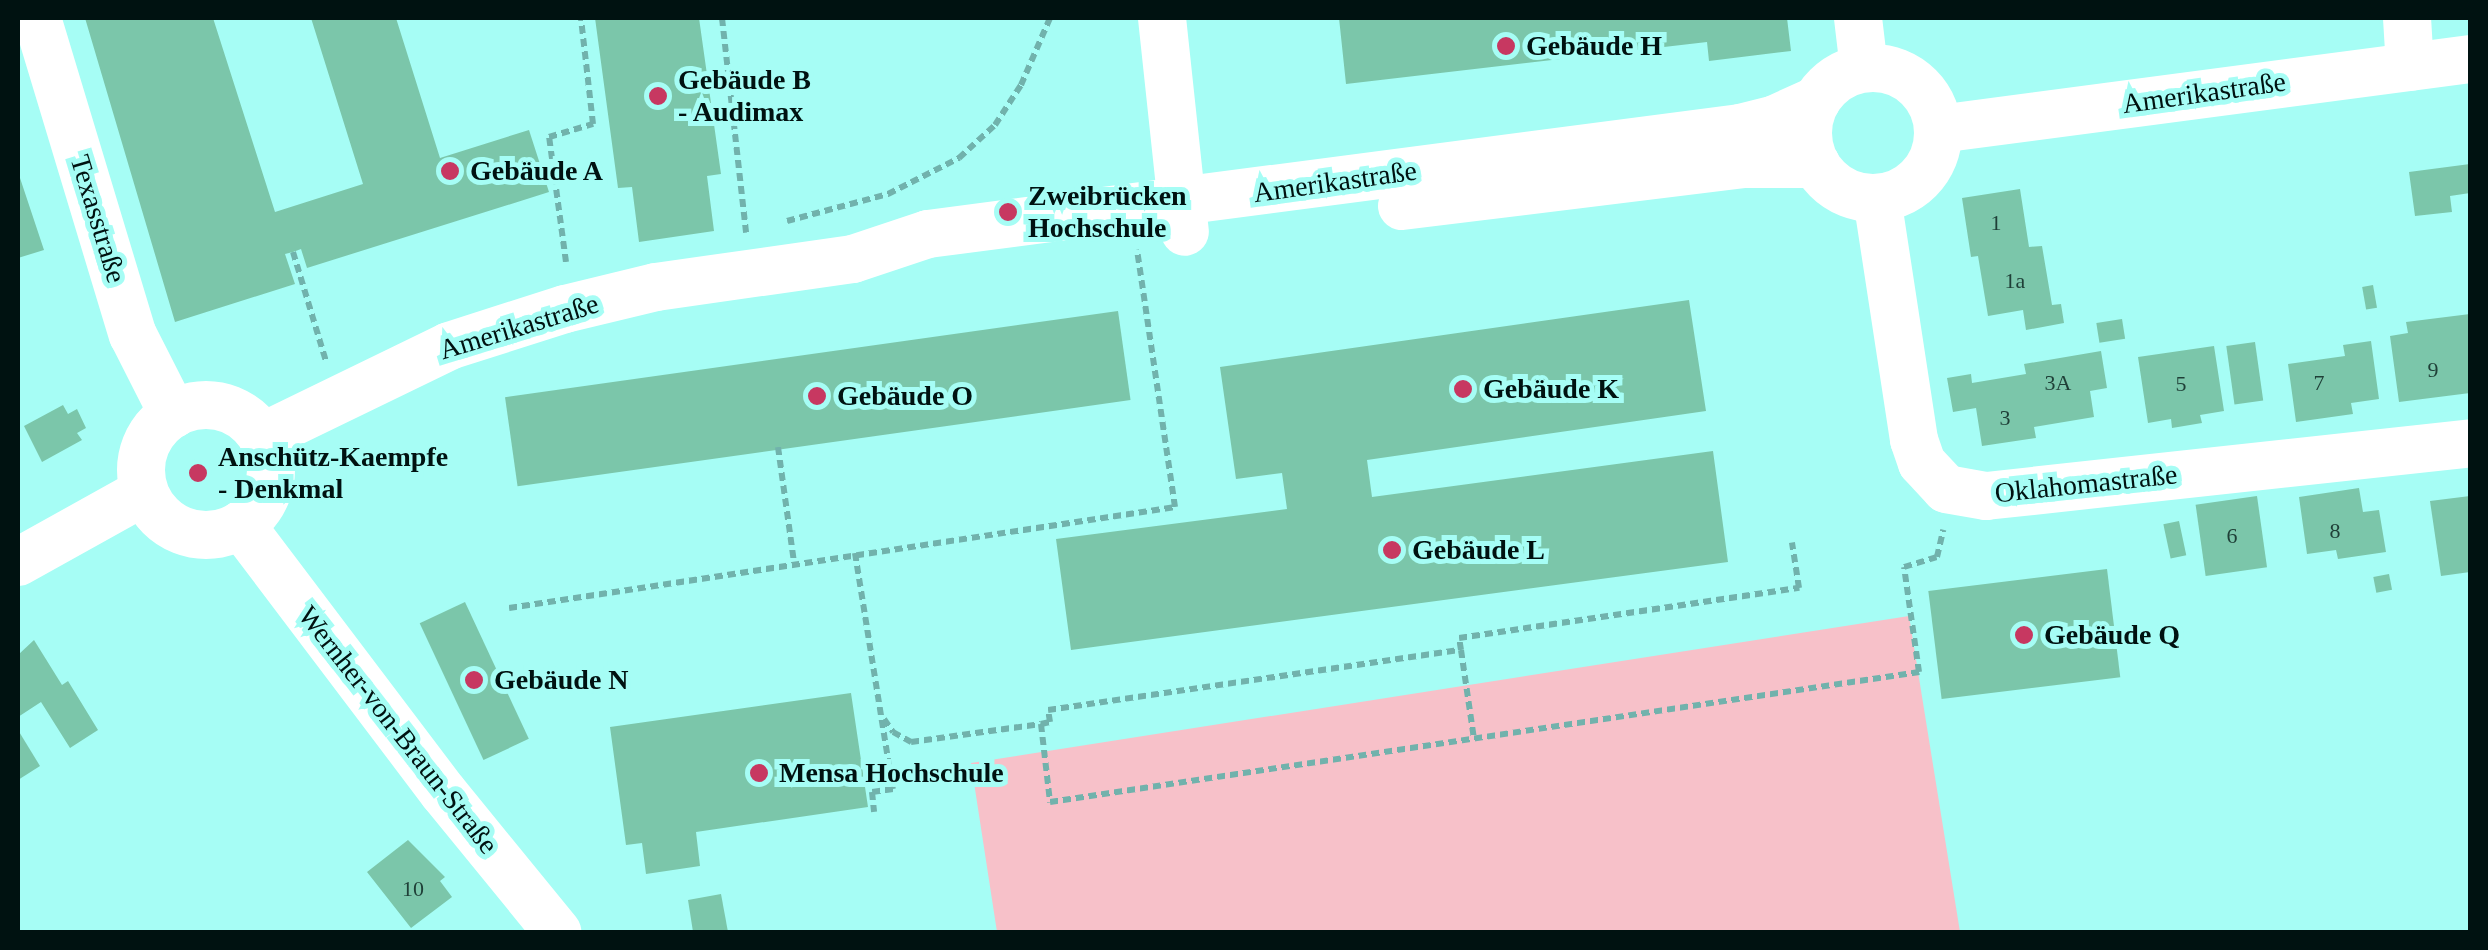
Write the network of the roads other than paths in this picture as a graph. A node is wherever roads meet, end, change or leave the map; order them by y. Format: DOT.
graph roads {
  1 [pos="36,18"];
  2 [pos="1162,18"];
  3 [pos="1858,18"];
  4 [pos="2407,18"];
  5 [pos="2470,60"];
  6 [pos="2410,67"];
  7 [pos="1864,68"];
  8 [pos="36,79"];
  9 [pos="1816,100"];
  10 [pos="1939,129"];
  11 [pos="1816,164"];
  12 [pos="1877,198"];
  13 [pos="1184,217"];
  14 [pos="852,259"];
  15 [pos="173,414"];
  16 [pos="262,437"];
  17 [pos="2470,443"];
  18 [pos="144,492"];
  19 [pos="241,526"];
  20 [pos="18,562"];
  21 [pos="556,932"];
  1 -- 8 [label="street, Texasstraße"];
  2 -- 13 [label="street"];
  3 -- 7 [label="street"];
  4 -- 6 [label="street"];
  5 -- 6 [label="street, Amerikastraße"];
  6 -- 10 [label="street, Amerikastraße"];
  7 -- 9 [label="street, Amerikastraße"];
  7 -- 10 [label="street"];
  8 -- 15 [label="street, Texasstraße"];
  9 -- 11 [label="street"];
  9 -- 13 [label="street, Amerikastraße"];
  10 -- 12 [label="street"];
  11 -- 12 [label="street"];
  11 -- 13 [label="street, Amerikastraße"];
  12 -- 17 [label="street, Oklahomastraße"];
  13 -- 14 [label="street, Amerikastraße"];
  13 -- 14 [label="street, Amerikastraße"];
  14 -- 16 [label="street, Amerikastraße"];
  15 -- 16 [label="street"];
  15 -- 18 [label="street"];
  16 -- 19 [label="street"];
  18 -- 19 [label="street"];
  18 -- 20 [label="street"];
  19 -- 21 [label="street, Wernher-von-Braun-Straße"];
}
